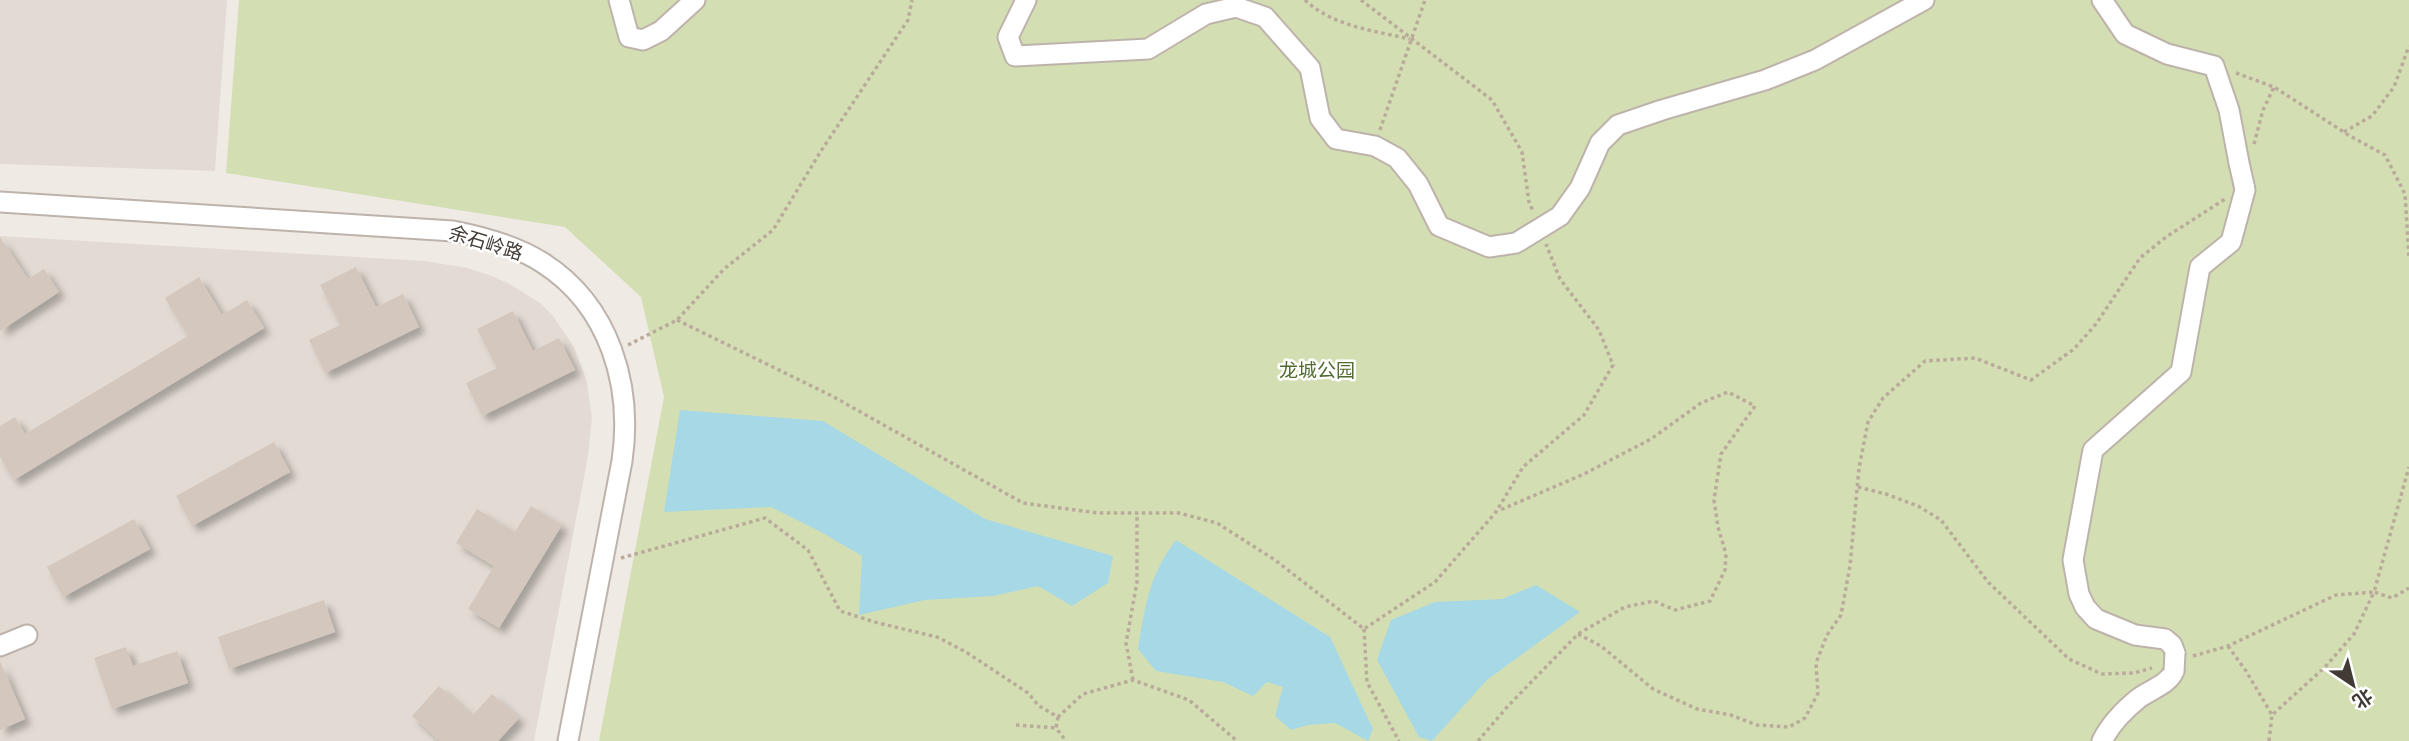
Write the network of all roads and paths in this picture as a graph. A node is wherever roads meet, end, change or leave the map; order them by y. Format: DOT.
graph roads {
  1 [pos="619,0"];
  2 [pos="695,0"];
  3 [pos="912,0"];
  4 [pos="1026,0"];
  5 [pos="1305,0"];
  6 [pos="1362,0"];
  7 [pos="1425,0"];
  8 [pos="1924,0"];
  9 [pos="2102,0"];
  10 [pos="1412,39"];
  11 [pos="2409,46"];
  12 [pos="2214,66"];
  13 [pos="2274,87"];
  14 [pos="2344,132"];
  15 [pos="1375,146"];
  16 [pos="2246,158"];
  17 [pos="2238,190"];
  18 [pos="0,202"];
  19 [pos="1540,230"];
  20 [pos="2409,257"];
  21 [pos="677,320"];
  22 [pos="614,352"];
  23 [pos="2409,467"];
  24 [pos="1857,487"];
  25 [pos="1496,512"];
  26 [pos="1137,513"];
  27 [pos="1941,520"];
  28 [pos="602,563"];
  29 [pos="2409,588"];
  30 [pos="2374,592"];
  31 [pos="1364,629"];
  32 [pos="1578,634"];
  33 [pos="27,635"];
  34 [pos="0,646"];
  35 [pos="2228,646"];
  36 [pos="1133,680"];
  37 [pos="2272,715"];
  38 [pos="1058,716"];
  39 [pos="1016,725"];
  40 [pos="1056,728"];
  41 [pos="568,741"];
  42 [pos="1066,741"];
  43 [pos="1237,741"];
  44 [pos="1399,741"];
  45 [pos="1478,741"];
  46 [pos="2102,741"];
  47 [pos="2269,741"];
  1 -- 2 [label="street"];
  3 -- 21 [label="path"];
  4 -- 15 [label="street"];
  5 -- 10 [label="path"];
  6 -- 10 [label="path"];
  7 -- 10 [label="path"];
  8 -- 19 [label="street"];
  9 -- 12 [label="street"];
  10 -- 15 [label="path"];
  10 -- 19 [label="path"];
  11 -- 14 [label="path"];
  12 -- 13 [label="path"];
  12 -- 16 [label="street"];
  13 -- 14 [label="path"];
  13 -- 16 [label="path"];
  14 -- 20 [label="path"];
  15 -- 19 [label="street"];
  16 -- 17 [label="street, bridge"];
  17 -- 24 [label="path"];
  17 -- 46 [label="street"];
  18 -- 22 [label="street, 余石岭路"];
  19 -- 25 [label="path"];
  21 -- 22 [label="path"];
  21 -- 26 [label="path"];
  22 -- 28 [label="street, 余石岭路"];
  23 -- 30 [label="path"];
  24 -- 27 [label="path"];
  24 -- 32 [label="path"];
  25 -- 31 [label="path"];
  25 -- 32 [label="path"];
  26 -- 31 [label="path"];
  26 -- 36 [label="path"];
  28 -- 38 [label="path"];
  28 -- 41 [label="street, 余石岭路"];
  29 -- 30 [label="path"];
  30 -- 37 [label="path"];
  31 -- 44 [label="path"];
  32 -- 45 [label="path"];
  33 -- 34 [label="street"];
  35 -- 37 [label="path"];
  36 -- 38 [label="path"];
  36 -- 43 [label="path"];
  37 -- 47 [label="path"];
  38 -- 40 [label="path"];
  39 -- 40 [label="path"];
  40 -- 42 [label="path"];
}
